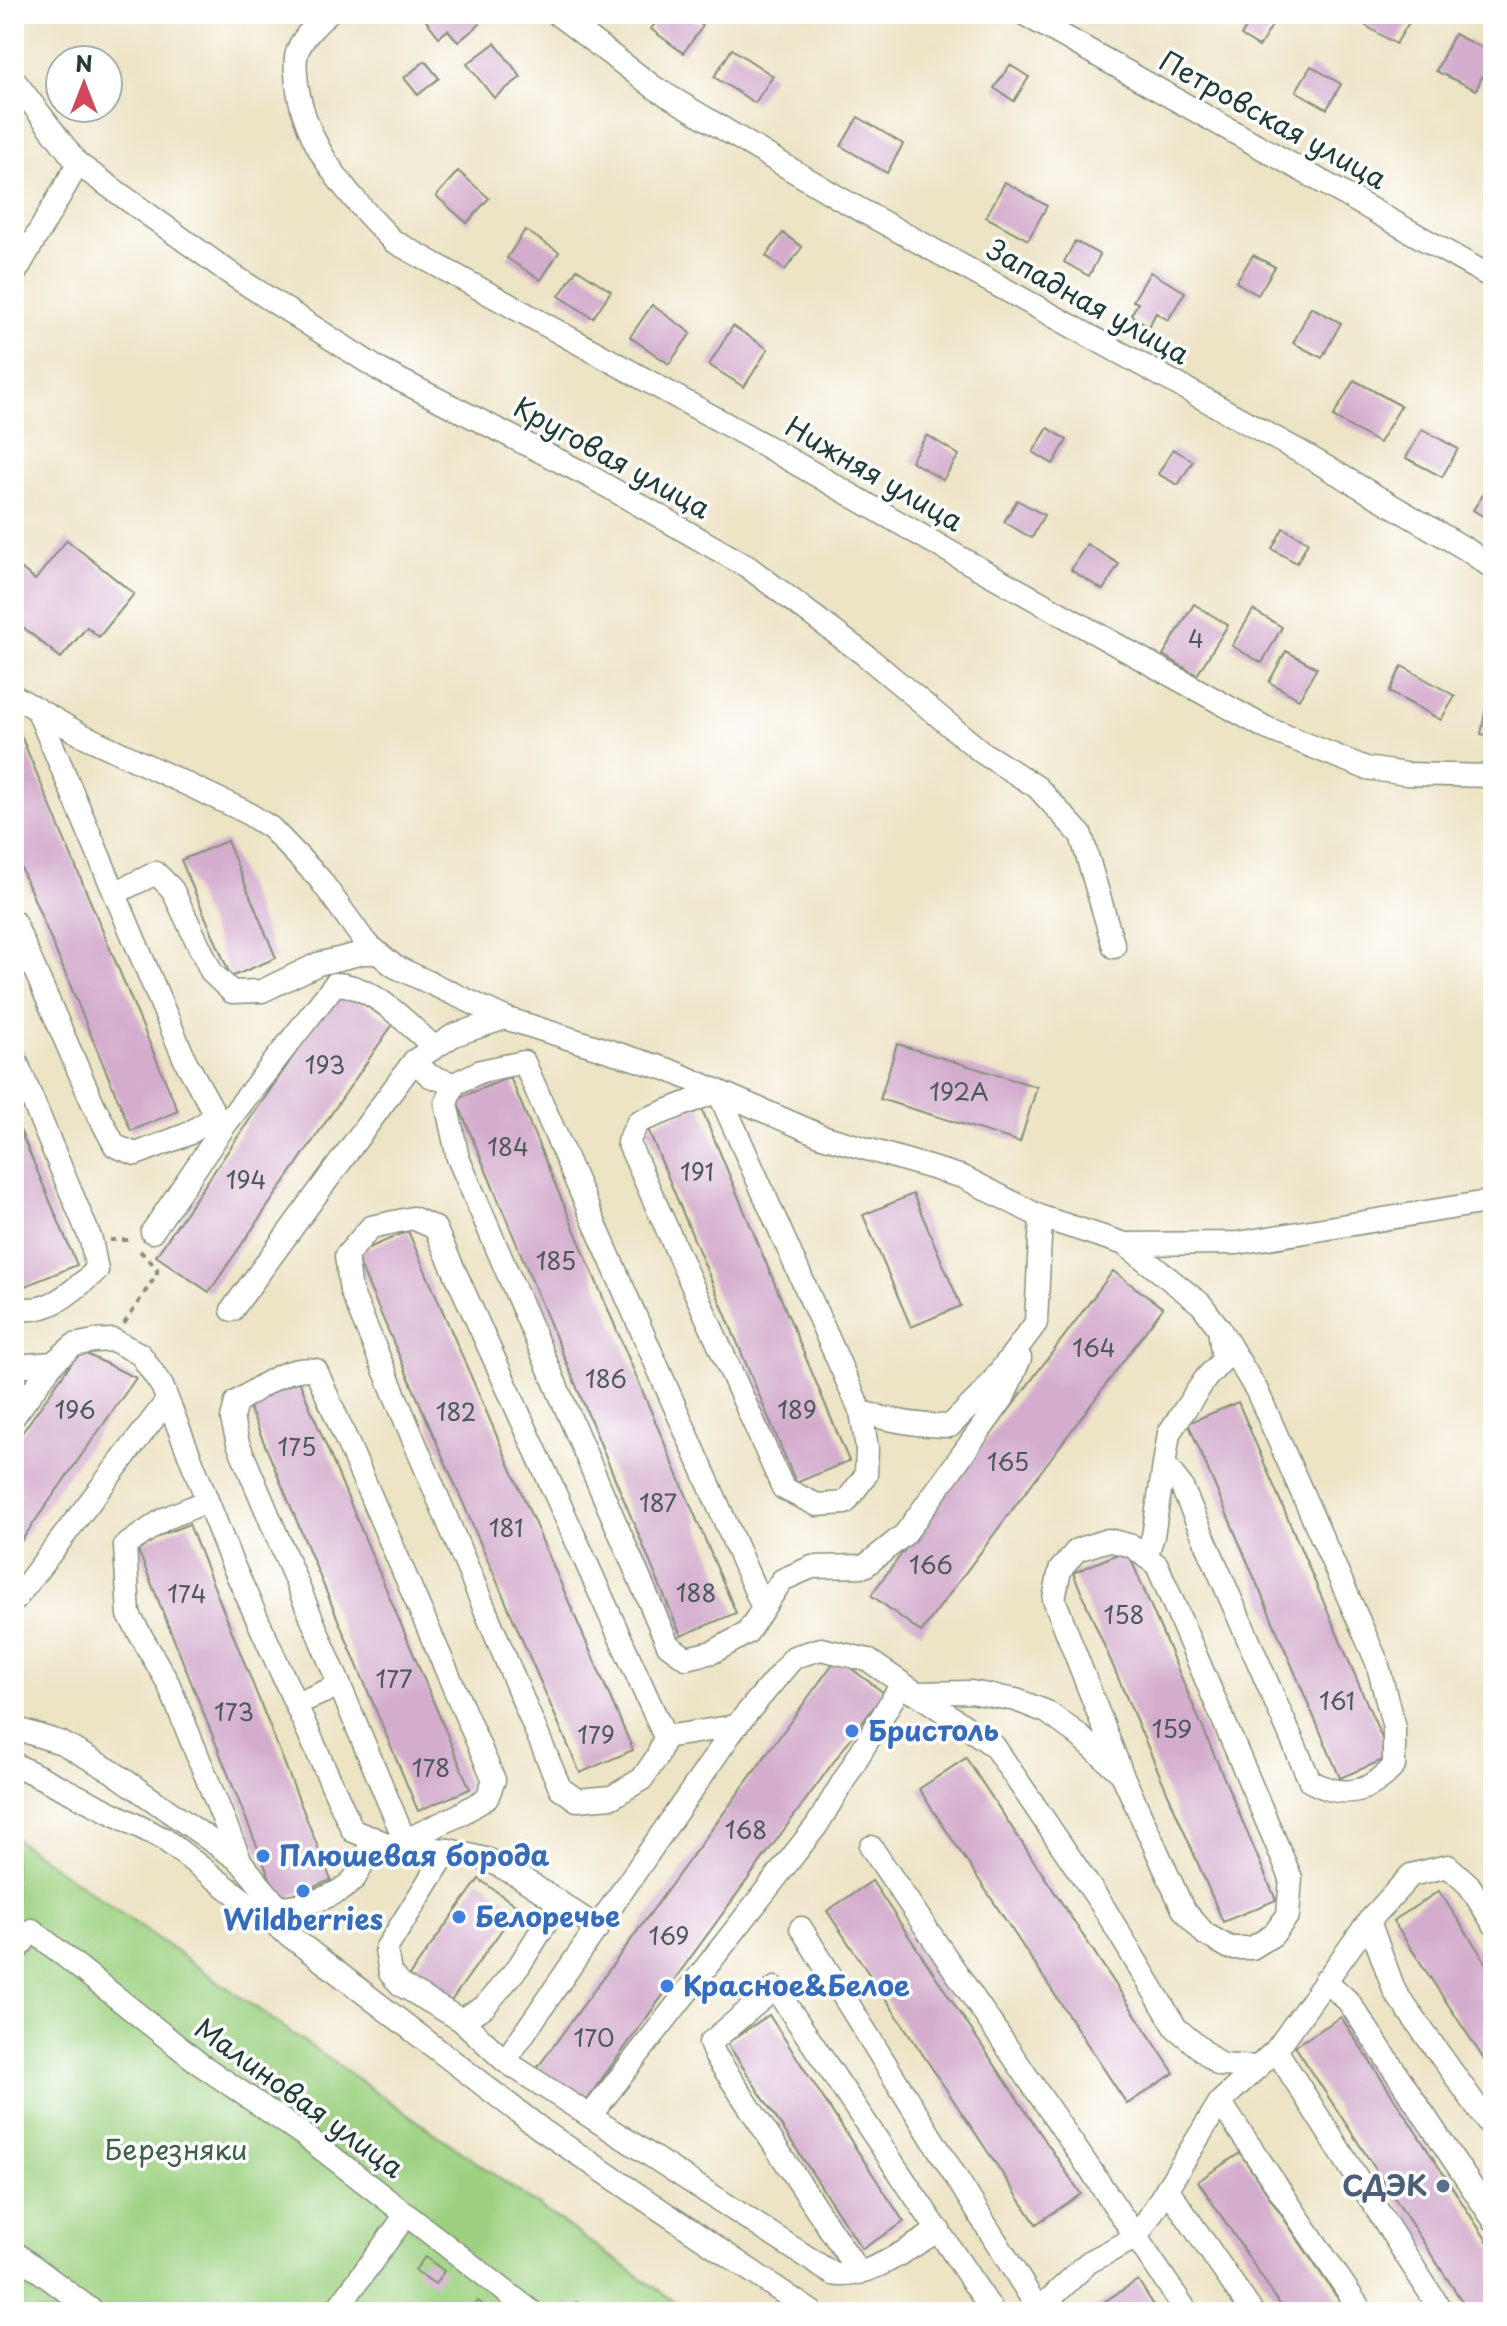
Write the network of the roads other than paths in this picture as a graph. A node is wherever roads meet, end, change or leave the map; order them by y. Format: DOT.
graph roads {
  1 [pos="327,14"];
  2 [pos="557,14"];
  3 [pos="1024,14"];
  4 [pos="1487,14"];
  5 [pos="1493,16"];
  6 [pos="14,80"];
  7 [pos="78,164"];
  8 [pos="14,275"];
  9 [pos="1493,278"];
  10 [pos="1493,568"];
  11 [pos="14,696"];
  12 [pos="37,709"];
  13 [pos="1493,776"];
  14 [pos="115,893"];
  15 [pos="14,922"];
  16 [pos="1114,947"];
  17 [pos="378,953"];
  18 [pos="505,1018"];
  19 [pos="434,1047"];
  20 [pos="14,1056"];
  21 [pos="414,1061"];
  22 [pos="454,1084"];
  23 [pos="718,1091"];
  24 [pos="222,1119"];
  25 [pos="1493,1201"];
  26 [pos="1041,1217"];
  27 [pos="152,1232"];
  28 [pos="1125,1244"];
  29 [pos="14,1306"];
  30 [pos="232,1310"];
  31 [pos="1036,1323"];
  32 [pos="1219,1328"];
  33 [pos="53,1363"];
  34 [pos="14,1366"];
  35 [pos="167,1401"];
  36 [pos="861,1412"];
  37 [pos="14,1416"];
  38 [pos="1165,1465"];
  39 [pos="207,1501"];
  40 [pos="1146,1557"];
  41 [pos="14,1601"];
  42 [pos="763,1608"];
  43 [pos="338,1686"];
  44 [pos="907,1689"];
  45 [pos="296,1704"];
  46 [pos="736,1726"];
  47 [pos="14,1728"];
  48 [pos="665,1737"];
  49 [pos="14,1764"];
  50 [pos="1122,1774"];
  51 [pos="390,1842"];
  52 [pos="871,1847"];
  53 [pos="448,1850"];
  54 [pos="240,1861"];
  55 [pos="559,1902"];
  56 [pos="1369,1921"];
  57 [pos="1493,1923"];
  58 [pos="598,1928"];
  59 [pos="801,1928"];
  60 [pos="14,1954"];
  61 [pos="1325,1980"];
  62 [pos="461,2020"];
  63 [pos="1276,2050"];
  64 [pos="505,2061"];
  65 [pos="1258,2067"];
  66 [pos="1220,2102"];
  67 [pos="590,2116"];
  68 [pos="1493,2129"];
  69 [pos="1167,2188"];
  70 [pos="406,2215"];
  71 [pos="1493,2219"];
  72 [pos="939,2230"];
  73 [pos="1137,2237"];
  74 [pos="14,2252"];
  75 [pos="859,2273"];
  76 [pos="1038,2311"];
  77 [pos="94,2312"];
  78 [pos="335,2312"];
  79 [pos="532,2312"];
  80 [pos="812,2312"];
  81 [pos="993,2312"];
  82 [pos="1187,2312"];
  83 [pos="1252,2312"];
  84 [pos="1362,2312"];
  85 [pos="1442,2312"];
  1 -- 13 [label="street, Нижняя улица"];
  2 -- 10 [label="street, Западная улица"];
  3 -- 9 [label="street, Петровская улица"];
  4 -- 5 [label="street"];
  6 -- 7 [label="street, Круговая улица"];
  7 -- 8 [label="street"];
  7 -- 16 [label="street, Круговая улица"];
  11 -- 12 [label="street"];
  12 -- 14 [label="street"];
  12 -- 17 [label="street"];
  14 -- 17 [label="street"];
  14 -- 24 [label="street"];
  15 -- 24 [label="street"];
  17 -- 18 [label="street"];
  18 -- 19 [label="street"];
  18 -- 23 [label="street"];
  19 -- 21 [label="street"];
  19 -- 24 [label="street"];
  20 -- 29 [label="street"];
  21 -- 22 [label="street"];
  21 -- 30 [label="street"];
  22 -- 42 [label="street"];
  22 -- 42 [label="street"];
  23 -- 26 [label="street"];
  23 -- 36 [label="street"];
  23 -- 36 [label="street"];
  24 -- 27 [label="street"];
  25 -- 28 [label="street"];
  26 -- 28 [label="street"];
  26 -- 31 [label="street"];
  28 -- 32 [label="street"];
  31 -- 36 [label="street"];
  31 -- 42 [label="street"];
  32 -- 38 [label="street"];
  32 -- 38 [label="street"];
  33 -- 34 [label="street"];
  33 -- 35 [label="street"];
  33 -- 37 [label="street"];
  35 -- 39 [label="street"];
  35 -- 41 [label="street"];
  38 -- 40 [label="street"];
  39 -- 45 [label="street"];
  39 -- 54 [label="street"];
  40 -- 50 [label="street"];
  40 -- 50 [label="street"];
  43 -- 45 [label="street"];
  43 -- 51 [label="street"];
  43 -- 51 [label="street"];
  44 -- 46 [label="street"];
  44 -- 50 [label="street"];
  44 -- 65 [label="street"];
  44 -- 67 [label="street"];
  45 -- 51 [label="street"];
  46 -- 48 [label="street"];
  46 -- 58 [label="street"];
  47 -- 54 [label="street"];
  48 -- 48 [label="street"];
  49 -- 80 [label="street"];
  51 -- 53 [label="street"];
  51 -- 54 [label="street"];
  52 -- 73 [label="street"];
  53 -- 55 [label="street"];
  53 -- 62 [label="street"];
  55 -- 58 [label="street"];
  55 -- 62 [label="street"];
  56 -- 57 [label="street"];
  56 -- 61 [label="street"];
  56 -- 68 [label="street"];
  58 -- 64 [label="street"];
  59 -- 76 [label="street"];
  60 -- 70 [label="street, Малиновая улица"];
  61 -- 63 [label="street"];
  61 -- 71 [label="street"];
  62 -- 64 [label="street"];
  63 -- 65 [label="street"];
  63 -- 85 [label="street"];
  64 -- 67 [label="street"];
  65 -- 66 [label="street"];
  66 -- 69 [label="street"];
  66 -- 84 [label="street"];
  67 -- 75 [label="street"];
  69 -- 73 [label="street"];
  69 -- 83 [label="street"];
  70 -- 78 [label="street"];
  70 -- 79 [label="street, Малиновая улица"];
  72 -- 75 [label="street"];
  72 -- 75 [label="street"];
  72 -- 81 [label="street"];
  73 -- 76 [label="street"];
  73 -- 82 [label="street"];
  74 -- 77 [label="street"];
}
